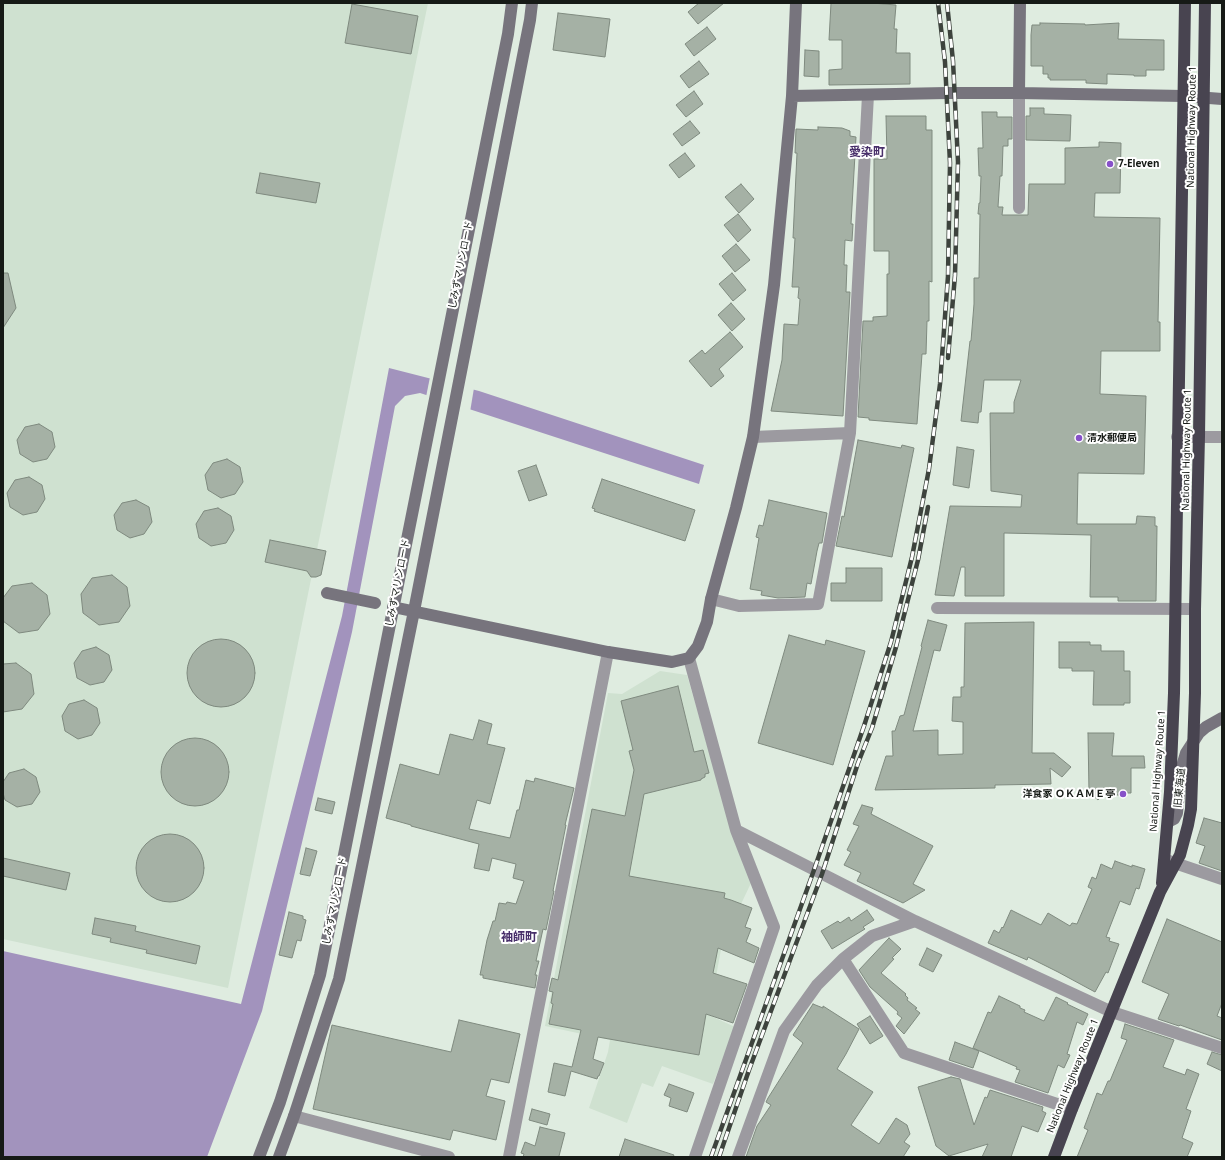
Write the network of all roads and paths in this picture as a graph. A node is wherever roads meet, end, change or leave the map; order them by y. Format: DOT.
graph roads {
  1 [pos="512,3"];
  2 [pos="532,3"];
  3 [pos="796,3"];
  4 [pos="1020,3"];
  5 [pos="1184,3"];
  6 [pos="1205,3"];
  7 [pos="1020,93"];
  8 [pos="868,95"];
  9 [pos="792,96"];
  10 [pos="1183,96"];
  11 [pos="1204,98"];
  12 [pos="1222,100"];
  13 [pos="1019,208"];
  14 [pos="850,433"];
  15 [pos="1199,436"];
  16 [pos="753,437"];
  17 [pos="1177,437"];
  18 [pos="1222,437"];
  19 [pos="327,593"];
  20 [pos="711,599"];
  21 [pos="375,603"];
  22 [pos="393,607"];
  23 [pos="937,608"];
  24 [pos="1175,609"];
  25 [pos="1195,609"];
  26 [pos="414,611"];
  27 [pos="608,652"];
  28 [pos="689,658"];
  29 [pos="1222,718"];
  30 [pos="1193,741"];
  31 [pos="1168,822"];
  32 [pos="736,830"];
  33 [pos="1170,861"];
  34 [pos="1222,879"];
  35 [pos="915,921"];
  36 [pos="843,959"];
  37 [pos="1112,1012"];
  38 [pos="1222,1048"];
  39 [pos="1072,1109"];
  40 [pos="294,1116"];
  41 [pos="427,1154"];
  42 [pos="260,1157"];
  43 [pos="279,1157"];
  44 [pos="448,1157"];
  45 [pos="509,1157"];
  46 [pos="695,1157"];
  47 [pos="738,1157"];
  48 [pos="1054,1157"];
  1 -- 22 [label="street, しみずマリンロード"];
  2 -- 26 [label="street, しみずマリンロード"];
  3 -- 9 [label="street"];
  4 -- 7 [label="street"];
  5 -- 10 [label="highway, National Highway Route 1"];
  6 -- 11 [label="highway, National Highway Route 1"];
  7 -- 8 [label="street"];
  7 -- 10 [label="street"];
  7 -- 13 [label="street"];
  8 -- 9 [label="street"];
  8 -- 14 [label="street"];
  9 -- 16 [label="street"];
  10 -- 11 [label="street"];
  10 -- 17 [label="highway, National Highway Route 1"];
  11 -- 12 [label="street"];
  11 -- 15 [label="highway, National Highway Route 1"];
  14 -- 16 [label="street"];
  14 -- 20 [label="street"];
  15 -- 17 [label="street"];
  15 -- 18 [label="street"];
  15 -- 25 [label="highway, National Highway Route 1"];
  16 -- 20 [label="street"];
  17 -- 24 [label="highway, National Highway Route 1"];
  19 -- 21 [label="street"];
  20 -- 28 [label="street"];
  22 -- 26 [label="street"];
  22 -- 42 [label="street, しみずマリンロード"];
  23 -- 24 [label="street"];
  24 -- 25 [label="street"];
  24 -- 31 [label="highway, National Highway Route 1"];
  25 -- 30 [label="highway, National Highway Route 1"];
  26 -- 27 [label="street"];
  26 -- 40 [label="street, しみずマリンロード"];
  27 -- 28 [label="street"];
  27 -- 45 [label="street"];
  28 -- 32 [label="street"];
  29 -- 30 [label="street, 旧東海道"];
  30 -- 31 [label="street, 旧東海道"];
  30 -- 33 [label="highway, National Highway Route 1"];
  31 -- 33 [label="highway, National Highway Route 1"];
  32 -- 35 [label="street"];
  32 -- 46 [label="street"];
  33 -- 34 [label="street"];
  33 -- 37 [label="highway, National Highway Route 1"];
  35 -- 36 [label="street"];
  35 -- 37 [label="street"];
  36 -- 39 [label="street"];
  36 -- 47 [label="street"];
  37 -- 38 [label="street"];
  37 -- 39 [label="highway, National Highway Route 1"];
  39 -- 48 [label="highway, National Highway Route 1"];
  40 -- 41 [label="street"];
  40 -- 43 [label="street, しみずマリンロード"];
  41 -- 44 [label="street"];
}
